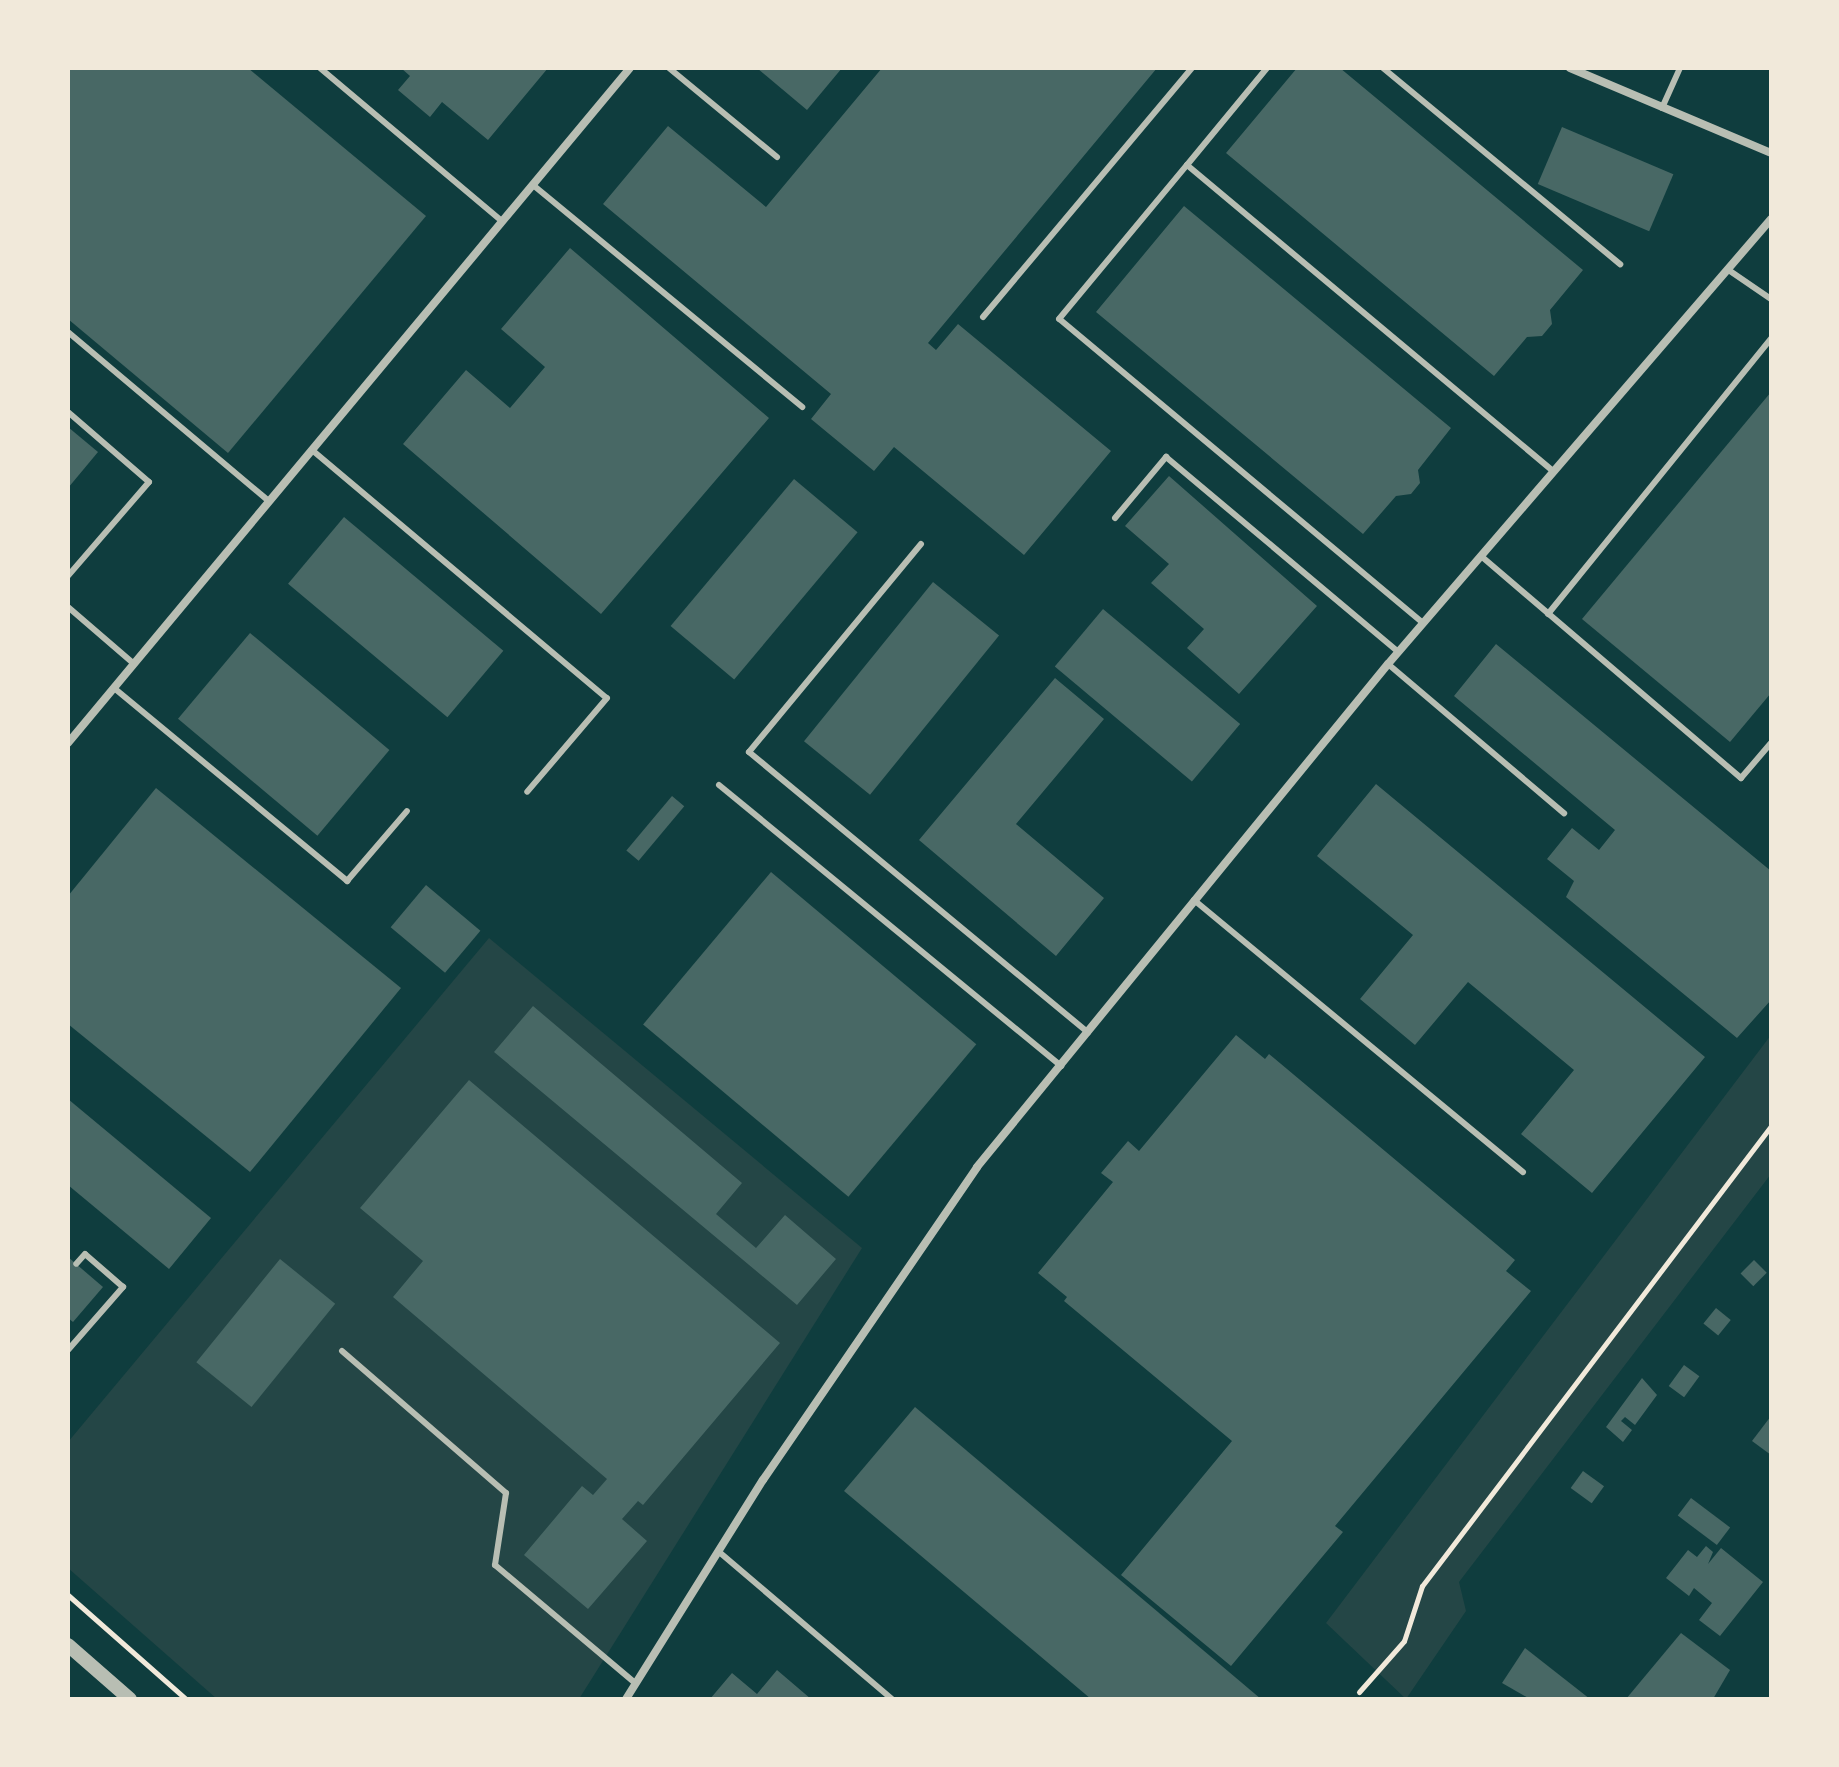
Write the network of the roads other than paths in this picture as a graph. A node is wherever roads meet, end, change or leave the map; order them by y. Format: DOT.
graph roads {
  1 [pos="320,68"];
  2 [pos="630,68"];
  3 [pos="669,68"];
  4 [pos="1192,68"];
  5 [pos="1267,68"];
  6 [pos="1383,68"];
  7 [pos="1570,68"];
  8 [pos="1680,68"];
  9 [pos="1662,108"];
  10 [pos="1771,153"];
  11 [pos="777,157"];
  12 [pos="1187,165"];
  13 [pos="533,185"];
  14 [pos="1771,219"];
  15 [pos="502,221"];
  16 [pos="1620,264"];
  17 [pos="1730,271"];
  18 [pos="1771,299"];
  19 [pos="983,317"];
  20 [pos="68,332"];
  21 [pos="1771,339"];
  22 [pos="802,407"];
  23 [pos="68,412"];
  24 [pos="312,450"];
  25 [pos="1555,473"];
  26 [pos="269,501"];
  27 [pos="1115,518"];
  28 [pos="921,544"];
  29 [pos="1481,556"];
  30 [pos="68,576"];
  31 [pos="68,607"];
  32 [pos="1548,614"];
  33 [pos="1423,623"];
  34 [pos="1398,652"];
  35 [pos="134,664"];
  36 [pos="1388,664"];
  37 [pos="114,688"];
  38 [pos="68,743"];
  39 [pos="1771,743"];
  40 [pos="719,785"];
  41 [pos="527,792"];
  42 [pos="407,811"];
  43 [pos="1564,813"];
  44 [pos="1194,900"];
  45 [pos="1088,1032"];
  46 [pos="1061,1066"];
  47 [pos="1523,1172"];
  48 [pos="76,1264"];
  49 [pos="68,1350"];
  50 [pos="342,1351"];
  51 [pos="718,1551"];
  52 [pos="68,1645"];
  53 [pos="635,1683"];
  54 [pos="130,1699"];
  55 [pos="626,1699"];
  56 [pos="892,1699"];
  1 -- 15 [label="lane"];
  2 -- 13 [label="street"];
  3 -- 11 [label="lane"];
  4 -- 19 [label="lane"];
  5 -- 12 [label="lane"];
  6 -- 16 [label="lane"];
  7 -- 9 [label="street"];
  8 -- 9 [label="lane"];
  9 -- 10 [label="street"];
  12 -- 25 [label="lane"];
  12 -- 33 [label="lane"];
  13 -- 15 [label="street"];
  13 -- 22 [label="lane"];
  14 -- 17 [label="street"];
  15 -- 24 [label="street"];
  17 -- 18 [label="lane"];
  17 -- 25 [label="street"];
  20 -- 26 [label="lane"];
  21 -- 32 [label="lane"];
  23 -- 30 [label="lane"];
  24 -- 26 [label="street"];
  24 -- 41 [label="lane"];
  25 -- 29 [label="street"];
  26 -- 35 [label="street"];
  27 -- 34 [label="lane"];
  28 -- 45 [label="lane"];
  29 -- 32 [label="lane"];
  29 -- 33 [label="street"];
  31 -- 35 [label="lane"];
  32 -- 39 [label="lane"];
  33 -- 34 [label="street"];
  34 -- 36 [label="street"];
  35 -- 37 [label="street"];
  36 -- 43 [label="lane"];
  36 -- 44 [label="street"];
  37 -- 38 [label="street"];
  37 -- 42 [label="lane"];
  40 -- 46 [label="lane"];
  44 -- 45 [label="street"];
  44 -- 47 [label="lane"];
  45 -- 46 [label="street"];
  46 -- 51 [label="street"];
  48 -- 49 [label="lane"];
  50 -- 53 [label="lane"];
  51 -- 53 [label="street"];
  51 -- 56 [label="lane"];
  52 -- 54 [label="street"];
  53 -- 55 [label="street"];
}
